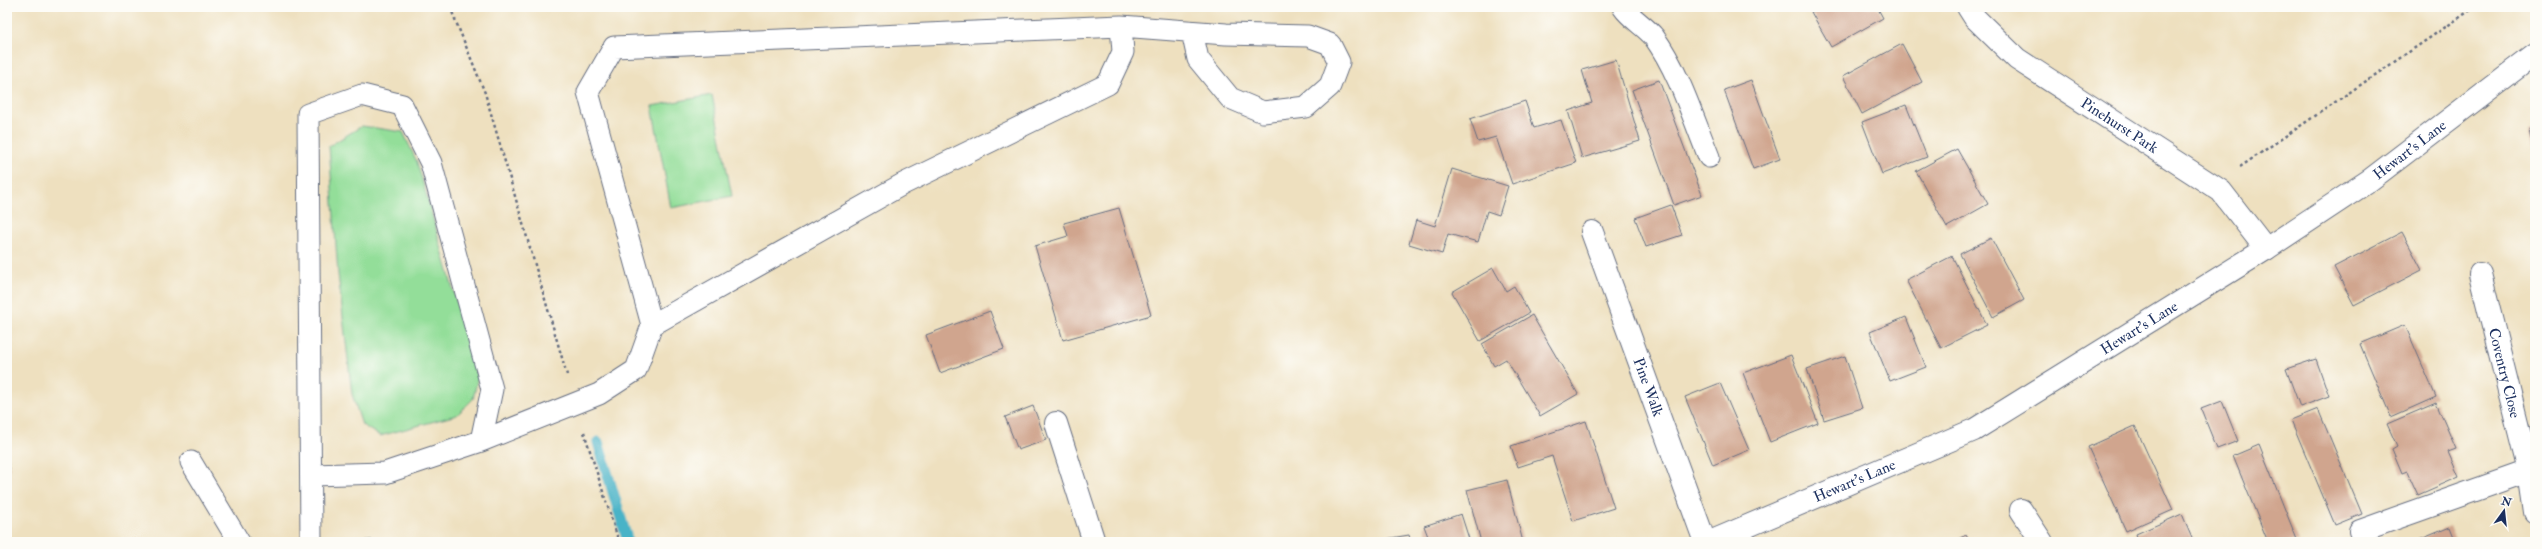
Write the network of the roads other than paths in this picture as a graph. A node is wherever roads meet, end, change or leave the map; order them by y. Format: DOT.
graph roads {
  1 [pos="1623,7"];
  2 [pos="1968,7"];
  3 [pos="1121,26"];
  4 [pos="1192,32"];
  5 [pos="2535,54"];
  6 [pos="1709,157"];
  7 [pos="1592,232"];
  8 [pos="2266,249"];
  9 [pos="2480,274"];
  10 [pos="652,325"];
  11 [pos="1056,423"];
  12 [pos="481,441"];
  13 [pos="191,462"];
  14 [pos="2529,471"];
  15 [pos="311,475"];
  16 [pos="2021,510"];
  17 [pos="2535,512"];
  18 [pos="2360,531"];
  19 [pos="239,542"];
  20 [pos="311,542"];
  21 [pos="1094,542"];
  22 [pos="1705,542"];
  23 [pos="1710,542"];
  24 [pos="2042,542"];
  1 -- 6 [label="lane"];
  2 -- 8 [label="street, Pinehurst Park"];
  3 -- 4 [label="lane"];
  3 -- 10 [label="lane"];
  3 -- 10 [label="lane"];
  4 -- 4 [label="lane"];
  5 -- 8 [label="street, Hewart's Lane"];
  7 -- 22 [label="street, Pine Walk"];
  8 -- 23 [label="street, Hewart's Lane"];
  9 -- 14 [label="street, Coventry Close"];
  10 -- 12 [label="lane"];
  11 -- 21 [label="street"];
  12 -- 15 [label="lane"];
  12 -- 15 [label="lane"];
  13 -- 19 [label="lane"];
  14 -- 17 [label="street, Coventry Close"];
  14 -- 18 [label="street"];
  15 -- 20 [label="lane"];
  16 -- 24 [label="street"];
}
